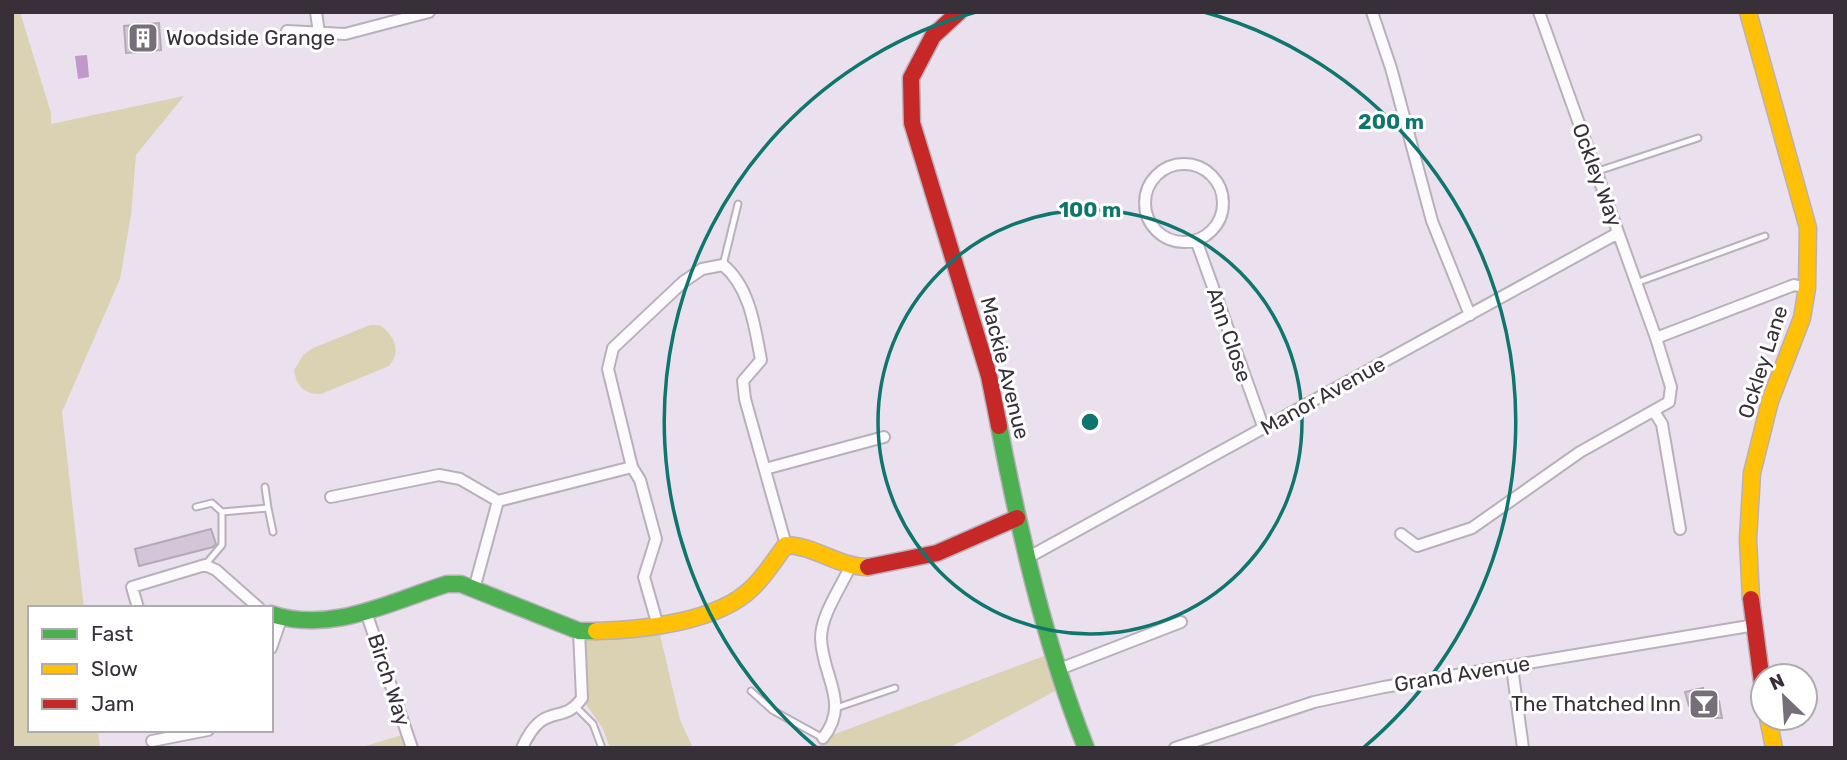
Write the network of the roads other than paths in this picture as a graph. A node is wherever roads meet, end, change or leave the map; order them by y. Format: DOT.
graph roads {
  1 [pos="316,12"];
  2 [pos="429,12"];
  3 [pos="959,12"];
  4 [pos="1372,12"];
  5 [pos="1539,12"];
  6 [pos="1748,12"];
  7 [pos="287,31"];
  8 [pos="320,33"];
  9 [pos="1698,138"];
  10 [pos="1595,173"];
  11 [pos="738,204"];
  12 [pos="1618,233"];
  13 [pos="1765,236"];
  14 [pos="1196,240"];
  15 [pos="723,265"];
  16 [pos="1636,283"];
  17 [pos="1807,288"];
  18 [pos="1470,315"];
  19 [pos="1656,338"];
  20 [pos="1655,412"];
  21 [pos="1264,429"];
  22 [pos="884,437"];
  23 [pos="632,467"];
  24 [pos="765,469"];
  25 [pos="265,487"];
  26 [pos="331,497"];
  27 [pos="498,501"];
  28 [pos="196,507"];
  29 [pos="268,508"];
  30 [pos="222,512"];
  31 [pos="1017,518"];
  32 [pos="1680,529"];
  33 [pos="273,532"];
  34 [pos="1401,534"];
  35 [pos="786,545"];
  36 [pos="1027,558"];
  37 [pos="205,565"];
  38 [pos="850,567"];
  39 [pos="474,589"];
  40 [pos="137,606"];
  41 [pos="257,606"];
  42 [pos="366,612"];
  43 [pos="276,616"];
  44 [pos="1181,622"];
  45 [pos="1755,625"];
  46 [pos="659,626"];
  47 [pos="579,631"];
  48 [pos="273,635"];
  49 [pos="1760,662"];
  50 [pos="1512,667"];
  51 [pos="1057,670"];
  52 [pos="895,688"];
  53 [pos="751,691"];
  54 [pos="576,707"];
  55 [pos="836,708"];
  56 [pos="197,732"];
  57 [pos="822,738"];
  58 [pos="152,740"];
  59 [pos="412,748"];
  60 [pos="523,748"];
  61 [pos="602,748"];
  62 [pos="1086,748"];
  63 [pos="1175,748"];
  64 [pos="1523,748"];
  1 -- 8 [label="street"];
  2 -- 8 [label="street"];
  3 -- 31 [label="street, Mackie Avenue"];
  4 -- 18 [label="street"];
  5 -- 10 [label="street, Ockley Way"];
  6 -- 17 [label="street, Ockley Lane"];
  7 -- 8 [label="street"];
  9 -- 10 [label="lane"];
  10 -- 12 [label="street, Ockley Way"];
  11 -- 15 [label="lane"];
  12 -- 16 [label="street, Ockley Way"];
  12 -- 18 [label="street, Manor Avenue"];
  13 -- 16 [label="lane"];
  14 -- 14 [label="street"];
  14 -- 21 [label="street, Ann Close"];
  15 -- 23 [label="street"];
  15 -- 24 [label="street"];
  16 -- 19 [label="street, Ockley Way"];
  17 -- 19 [label="street"];
  17 -- 45 [label="street, Ockley Lane"];
  18 -- 21 [label="street, Manor Avenue"];
  19 -- 20 [label="street, Ockley Way"];
  20 -- 32 [label="street"];
  20 -- 34 [label="street"];
  21 -- 36 [label="street, Manor Avenue"];
  22 -- 24 [label="street"];
  23 -- 27 [label="street"];
  23 -- 46 [label="street"];
  24 -- 35 [label="street"];
  25 -- 29 [label="lane"];
  26 -- 27 [label="street"];
  27 -- 39 [label="street"];
  28 -- 30 [label="lane"];
  29 -- 30 [label="lane"];
  29 -- 33 [label="lane"];
  30 -- 37 [label="lane"];
  31 -- 36 [label="street, Mackie Avenue"];
  31 -- 38 [label="street"];
  35 -- 38 [label="street"];
  35 -- 46 [label="street"];
  36 -- 51 [label="street, Mackie Avenue"];
  37 -- 40 [label="street"];
  37 -- 41 [label="street"];
  38 -- 55 [label="street"];
  39 -- 42 [label="street"];
  39 -- 47 [label="street"];
  42 -- 43 [label="street"];
  42 -- 59 [label="street, Birch Way"];
  43 -- 48 [label="street"];
  44 -- 51 [label="street"];
  45 -- 49 [label="street, Ockley Lane"];
  45 -- 50 [label="street, Grand Avenue"];
  46 -- 47 [label="street"];
  47 -- 54 [label="street"];
  50 -- 63 [label="street, Grand Avenue"];
  50 -- 64 [label="street"];
  51 -- 62 [label="street, Mackie Avenue"];
  52 -- 55 [label="lane"];
  53 -- 57 [label="lane"];
  54 -- 60 [label="street"];
  54 -- 61 [label="lane"];
  55 -- 57 [label="street"];
  56 -- 58 [label="street"];
}
